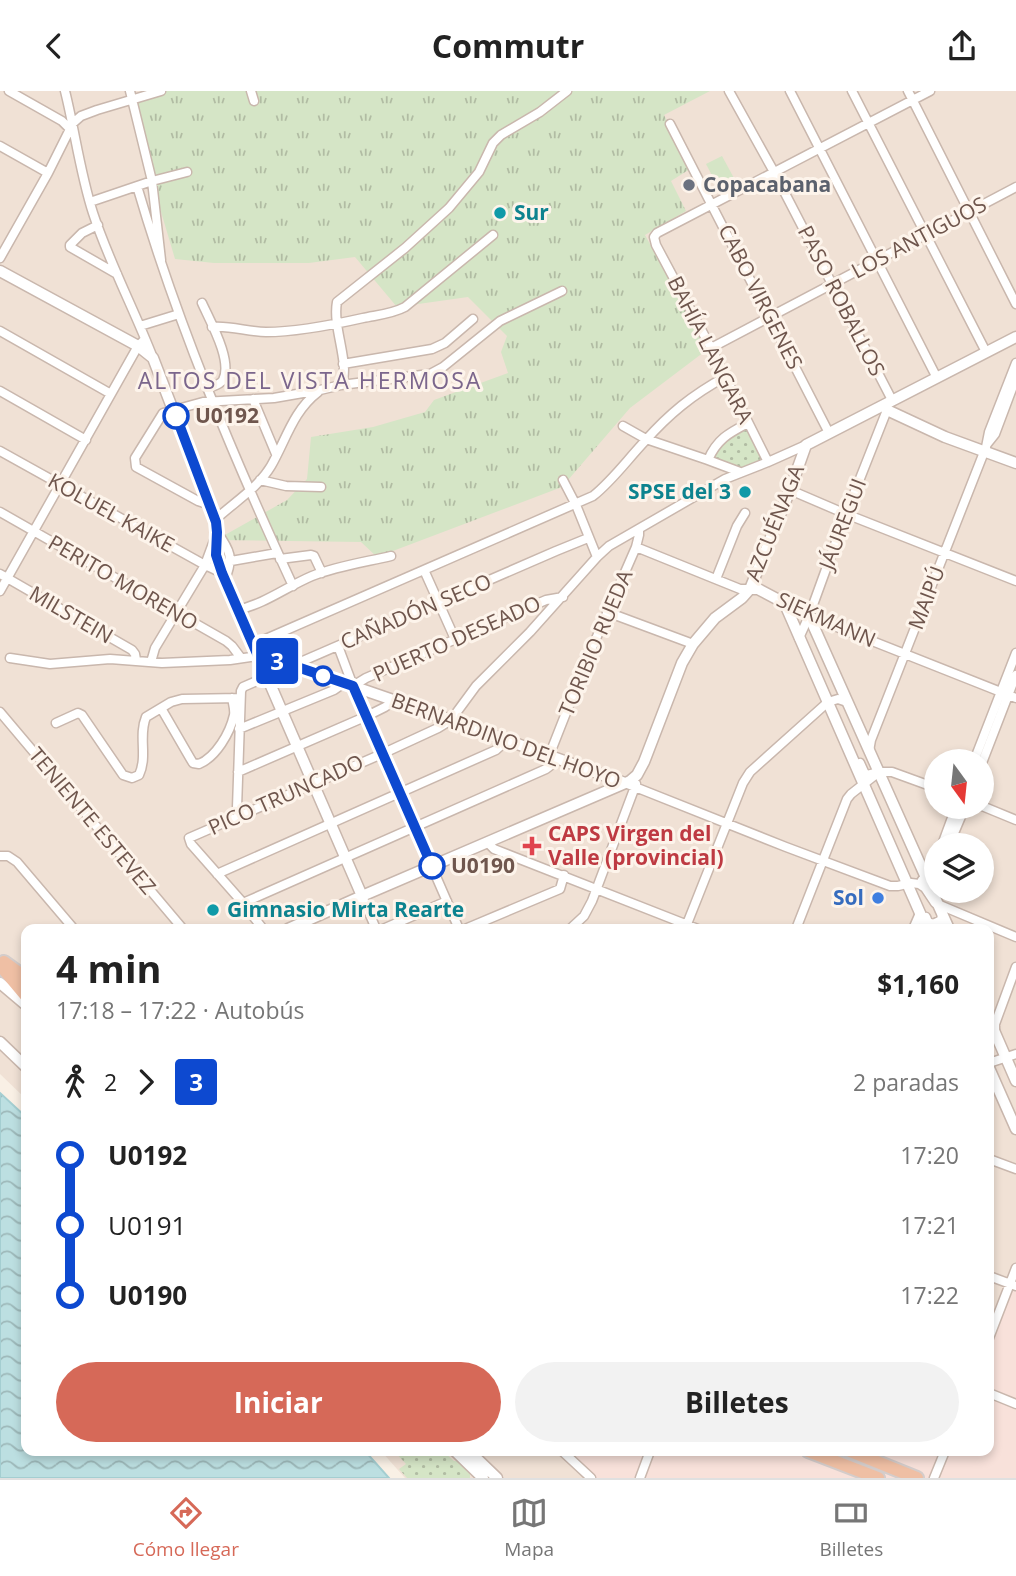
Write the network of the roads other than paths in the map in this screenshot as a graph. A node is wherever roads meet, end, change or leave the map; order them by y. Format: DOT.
graph roads {
  1 [pos="9,91"];
  2 [pos="65,91"];
  3 [pos="161,91"];
  4 [pos="251,91"];
  5 [pos="567,91"];
  6 [pos="729,91"];
  7 [pos="790,91"];
  8 [pos="852,91"];
  9 [pos="908,91"];
  10 [pos="930,91"];
  11 [pos="131,95"];
  12 [pos="912,100"];
  13 [pos="254,101"];
  14 [pos="869,123"];
  15 [pos="670,124"];
  16 [pos="71,126"];
  17 [pos="0,146"];
  18 [pos="820,148"];
  19 [pos="187,172"];
  20 [pos="774,172"];
  21 [pos="48,173"];
  22 [pos="152,181"];
  23 [pos="137,186"];
  24 [pos="1016,187"];
  25 [pos="90,202"];
  26 [pos="712,203"];
  27 [pos="969,212"];
  28 [pos="97,225"];
  29 [pos="493,235"];
  30 [pos="926,235"];
  31 [pos="0,258"];
  32 [pos="876,261"];
  33 [pos="161,264"];
  34 [pos="0,271"];
  35 [pos="117,274"];
  36 [pos="832,284"];
  37 [pos="562,291"];
  38 [pos="202,303"];
  39 [pos="1016,304"];
  40 [pos="179,314"];
  41 [pos="770,317"];
  42 [pos="473,319"];
  43 [pos="335,324"];
  44 [pos="140,326"];
  45 [pos="212,327"];
  46 [pos="0,331"];
  47 [pos="1016,337"];
  48 [pos="142,342"];
  49 [pos="711,348"];
  50 [pos="986,352"];
  51 [pos="1016,363"];
  52 [pos="343,364"];
  53 [pos="724,377"];
  54 [pos="937,378"];
  55 [pos="1016,379"];
  56 [pos="341,385"];
  57 [pos="208,388"];
  58 [pos="320,390"];
  59 [pos="0,391"];
  60 [pos="111,394"];
  61 [pos="253,399"];
  62 [pos="212,401"];
  63 [pos="887,405"];
  64 [pos="173,410"];
  65 [pos="748,423"];
  66 [pos="623,426"];
  67 [pos="829,433"];
  68 [pos="646,439"];
  69 [pos="86,440"];
  70 [pos="806,445"];
  71 [pos="985,449"];
  72 [pos="0,451"];
  73 [pos="276,454"];
  74 [pos="708,460"];
  75 [pos="768,462"];
  76 [pos="1016,463"];
  77 [pos="740,473"];
  78 [pos="260,480"];
  79 [pos="564,481"];
  80 [pos="61,485"];
  81 [pos="321,487"];
  82 [pos="250,489"];
  83 [pos="790,491"];
  84 [pos="210,505"];
  85 [pos="576,505"];
  86 [pos="0,513"];
  87 [pos="745,513"];
  88 [pos="846,514"];
  89 [pos="215,520"];
  90 [pos="639,529"];
  91 [pos="33,531"];
  92 [pos="217,532"];
  93 [pos="588,538"];
  94 [pos="636,547"];
  95 [pos="945,552"];
  96 [pos="279,556"];
  97 [pos="391,556"];
  98 [pos="597,557"];
  99 [pos="231,561"];
  100 [pos="205,565"];
  101 [pos="424,570"];
  102 [pos="322,573"];
  103 [pos="4,576"];
  104 [pos="223,576"];
  105 [pos="716,579"];
  106 [pos="1016,581"];
  107 [pos="293,586"];
  108 [pos="750,589"];
  109 [pos="0,591"];
  110 [pos="563,597"];
  111 [pos="438,602"];
  112 [pos="784,602"];
  113 [pos="237,610"];
  114 [pos="607,612"];
  115 [pos="177,614"];
  116 [pos="809,616"];
  117 [pos="799,638"];
  118 [pos="455,639"];
  119 [pos="693,644"];
  120 [pos="252,645"];
  121 [pos="338,646"];
  122 [pos="905,653"];
  123 [pos="1016,653"];
  124 [pos="258,656"];
  125 [pos="10,658"];
  126 [pos="241,658"];
  127 [pos="136,660"];
  128 [pos="151,662"];
  129 [pos="831,665"];
  130 [pos="291,666"];
  131 [pos="1016,675"];
  132 [pos="267,676"];
  133 [pos="348,684"];
  134 [pos="1009,695"];
  135 [pos="236,698"];
  136 [pos="394,701"];
  137 [pos="828,702"];
  138 [pos="847,702"];
  139 [pos="161,708"];
  140 [pos="0,712"];
  141 [pos="282,712"];
  142 [pos="367,716"];
  143 [pos="451,720"];
  144 [pos="56,723"];
  145 [pos="239,729"];
  146 [pos="506,741"];
  147 [pos="298,748"];
  148 [pos="980,749"];
  149 [pos="988,749"];
  150 [pos="849,750"];
  151 [pos="869,751"];
  152 [pos="384,753"];
  153 [pos="554,757"];
  154 [pos="238,772"];
  155 [pos="879,772"];
  156 [pos="313,783"];
  157 [pos="863,784"];
  158 [pos="924,784"];
  159 [pos="630,785"];
  160 [pos="400,791"];
  161 [pos="994,811"];
  162 [pos="238,816"];
  163 [pos="1016,820"];
  164 [pos="331,822"];
  165 [pos="727,823"];
  166 [pos="416,826"];
  167 [pos="487,842"];
  168 [pos="0,856"];
  169 [pos="346,857"];
  170 [pos="823,861"];
  171 [pos="432,866"];
  172 [pos="924,871"];
  173 [pos="217,874"];
  174 [pos="564,876"];
  175 [pos="924,879"];
  176 [pos="924,881"];
  177 [pos="906,884"];
  178 [pos="597,888"];
  179 [pos="362,895"];
  180 [pos="913,899"];
  181 [pos="447,901"];
  182 [pos="243,903"];
  183 [pos="938,903"];
  184 [pos="939,906"];
  185 [pos="920,913"];
  186 [pos="70,924"];
  187 [pos="179,924"];
  188 [pos="259,924"];
  189 [pos="299,924"];
  190 [pos="374,924"];
  191 [pos="394,924"];
  192 [pos="457,924"];
  193 [pos="478,924"];
  194 [pos="575,924"];
  195 [pos="679,924"];
  196 [pos="687,924"];
  197 [pos="798,924"];
  198 [pos="915,924"];
  199 [pos="925,924"];
  200 [pos="947,924"];
  201 [pos="984,924"];
  202 [pos="994,928"];
  203 [pos="1016,937"];
  204 [pos="0,959"];
  205 [pos="0,965"];
  206 [pos="1016,967"];
  207 [pos="21,974"];
  208 [pos="0,983"];
  209 [pos="21,990"];
  210 [pos="21,1001"];
  211 [pos="994,1026"];
  212 [pos="994,1034"];
  213 [pos="0,1042"];
  214 [pos="1005,1053"];
  215 [pos="21,1062"];
  216 [pos="994,1079"];
  217 [pos="1016,1081"];
  218 [pos="1016,1129"];
  219 [pos="994,1161"];
  220 [pos="1016,1169"];
  221 [pos="1016,1268"];
  222 [pos="994,1278"];
  223 [pos="1013,1285"];
  224 [pos="994,1327"];
  225 [pos="994,1395"];
  226 [pos="1016,1404"];
  227 [pos="461,1456"];
  228 [pos="472,1456"];
  229 [pos="567,1456"];
  230 [pos="648,1456"];
  231 [pos="820,1456"];
  232 [pos="862,1456"];
  233 [pos="943,1456"];
  234 [pos="482,1473"];
  235 [pos="873,1477"];
  236 [pos="497,1478"];
  237 [pos="591,1478"];
  238 [pos="640,1478"];
  239 [pos="916,1478"];
  240 [pos="934,1478"];
  1 -- 16 [label="street"];
  2 -- 16 [label="street"];
  3 -- 11 [label="street"];
  4 -- 13 [label="street"];
  5 -- 43 [label="street"];
  6 -- 20 [label="street, PASO ROBALLOS"];
  7 -- 18 [label="street"];
  8 -- 14 [label="street"];
  9 -- 12 [label="street"];
  10 -- 12 [label="street"];
  11 -- 16 [label="street"];
  11 -- 22 [label="street"];
  12 -- 14 [label="street"];
  12 -- 27 [label="street"];
  14 -- 18 [label="street"];
  14 -- 30 [label="street"];
  15 -- 26 [label="street, CABO VIRGENES"];
  16 -- 21 [label="street"];
  16 -- 25 [label="street"];
  17 -- 21 [label="street"];
  18 -- 20 [label="street"];
  18 -- 32 [label="street"];
  19 -- 22 [label="street"];
  20 -- 26 [label="street"];
  20 -- 36 [label="street, PASO ROBALLOS"];
  21 -- 31 [label="street"];
  22 -- 23 [label="street"];
  22 -- 33 [label="street"];
  23 -- 25 [label="street"];
  23 -- 33 [label="street"];
  24 -- 27 [label="street, LOS ANTIGUOS"];
  25 -- 28 [label="street"];
  26 -- 41 [label="street, CABO VIRGENES"];
  26 -- 49 [label="street, BAHÍA LANGARA"];
  27 -- 30 [label="street, LOS ANTIGUOS"];
  27 -- 39 [label="street"];
  28 -- 35 [label="street"];
  28 -- 35 [label="street"];
  29 -- 43 [label="street"];
  30 -- 32 [label="street, LOS ANTIGUOS"];
  30 -- 50 [label="street"];
  32 -- 36 [label="street, LOS ANTIGUOS"];
  32 -- 54 [label="street"];
  33 -- 40 [label="street"];
  34 -- 48 [label="street"];
  35 -- 44 [label="street"];
  36 -- 41 [label="street, LOS ANTIGUOS"];
  36 -- 63 [label="street, PASO ROBALLOS"];
  37 -- 56 [label="street"];
  38 -- 45 [label="street"];
  40 -- 44 [label="street"];
  40 -- 57 [label="street"];
  41 -- 49 [label="street, LOS ANTIGUOS"];
  41 -- 67 [label="street, CABO VIRGENES"];
  42 -- 52 [label="street"];
  43 -- 45 [label="street"];
  43 -- 52 [label="street"];
  44 -- 48 [label="street"];
  45 -- 57 [label="street"];
  46 -- 60 [label="street"];
  47 -- 50 [label="street"];
  48 -- 60 [label="street"];
  48 -- 64 [label="street"];
  49 -- 53 [label="street, BAHÍA LANGARA"];
  50 -- 54 [label="street"];
  51 -- 71 [label="street, MAIPÚ"];
  52 -- 56 [label="street"];
  53 -- 65 [label="street, BAHÍA LANGARA"];
  53 -- 68 [label="street"];
  54 -- 63 [label="street"];
  55 -- 71 [label="street, MAIPÚ"];
  56 -- 58 [label="street"];
  57 -- 62 [label="street"];
  58 -- 61 [label="street"];
  58 -- 73 [label="street"];
  59 -- 69 [label="street"];
  60 -- 69 [label="street"];
  61 -- 62 [label="street"];
  61 -- 73 [label="street"];
  62 -- 64 [label="street"];
  62 -- 82 [label="street"];
  63 -- 67 [label="street"];
  63 -- 71 [label="street"];
  63 -- 88 [label="street, JÁUREGUI"];
  64 -- 84 [label="street"];
  64 -- 84 [label="street"];
  65 -- 74 [label="street"];
  65 -- 75 [label="street, BAHÍA LANGARA"];
  66 -- 68 [label="street"];
  67 -- 70 [label="street"];
  68 -- 74 [label="street"];
  68 -- 85 [label="street"];
  69 -- 80 [label="street"];
  70 -- 75 [label="street, PICO TRUNCADO"];
  70 -- 83 [label="street, AZCUÉNAGA"];
  71 -- 76 [label="street"];
  71 -- 95 [label="street, MAIPÚ"];
  72 -- 80 [label="street, KOLUEL KAIKE"];
  73 -- 78 [label="street"];
  74 -- 77 [label="street"];
  75 -- 77 [label="street, PICO TRUNCADO"];
  77 -- 90 [label="street, PICO TRUNCADO"];
  78 -- 81 [label="street"];
  78 -- 82 [label="street"];
  79 -- 85 [label="street"];
  80 -- 91 [label="street"];
  80 -- 100 [label="street, KOLUEL KAIKE"];
  82 -- 89 [label="street"];
  82 -- 96 [label="street"];
  83 -- 88 [label="street"];
  83 -- 108 [label="street, AZCUÉNAGA"];
  84 -- 89 [label="street"];
  85 -- 93 [label="street"];
  85 -- 101 [label="street"];
  86 -- 91 [label="street, PERITO MORENO"];
  87 -- 105 [label="street"];
  88 -- 95 [label="street"];
  88 -- 116 [label="street, JÁUREGUI"];
  89 -- 92 [label="street"];
  90 -- 94 [label="street, TORIBIO RUEDA"];
  90 -- 98 [label="street, PICO TRUNCADO"];
  91 -- 103 [label="street"];
  91 -- 115 [label="street, PERITO MORENO"];
  92 -- 99 [label="street"];
  92 -- 100 [label="street"];
  92 -- 104 [label="street"];
  93 -- 98 [label="street"];
  93 -- 111 [label="street, CAÑADÓN SECO"];
  94 -- 105 [label="street, SIEKMANN"];
  94 -- 114 [label="street, TORIBIO RUEDA"];
  95 -- 106 [label="street"];
  95 -- 122 [label="street, MAIPÚ"];
  96 -- 99 [label="street"];
  96 -- 102 [label="street"];
  96 -- 107 [label="street"];
  97 -- 102 [label="street"];
  98 -- 110 [label="street, PICO TRUNCADO"];
  99 -- 104 [label="street"];
  100 -- 104 [label="street, KOLUEL KAIKE"];
  100 -- 115 [label="street"];
  101 -- 111 [label="street"];
  101 -- 120 [label="street"];
  102 -- 107 [label="street"];
  103 -- 109 [label="street"];
  103 -- 127 [label="street, MILSTEIN"];
  104 -- 113 [label="street"];
  105 -- 108 [label="street, SIEKMANN"];
  107 -- 113 [label="street"];
  108 -- 112 [label="street, SIEKMANN"];
  108 -- 119 [label="street, AZCUÉNAGA"];
  110 -- 118 [label="street, PUERTO DESEADO"];
  110 -- 143 [label="street, PICO TRUNCADO"];
  111 -- 118 [label="street"];
  111 -- 121 [label="street, CAÑADÓN SECO"];
  112 -- 116 [label="street, SIEKMANN"];
  112 -- 117 [label="street"];
  113 -- 120 [label="street"];
  114 -- 119 [label="street"];
  114 -- 153 [label="street, TORIBIO RUEDA"];
  115 -- 126 [label="street, PERITO MORENO"];
  115 -- 128 [label="street"];
  116 -- 117 [label="street, JÁUREGUI"];
  116 -- 122 [label="street, SIEKMANN"];
  116 -- 129 [label="street"];
  117 -- 129 [label="street"];
  117 -- 137 [label="street"];
  118 -- 133 [label="street, PUERTO DESEADO"];
  119 -- 159 [label="street, AZCUÉNAGA"];
  120 -- 124 [label="street"];
  121 -- 130 [label="street, CAÑADÓN SECO"];
  121 -- 133 [label="street"];
  122 -- 134 [label="street, SIEKMANN"];
  122 -- 151 [label="street, MAIPÚ"];
  123 -- 134 [label="street"];
  124 -- 126 [label="street, BERNARDINO DEL HOYO"];
  124 -- 130 [label="street, BERNARDINO DEL HOYO"];
  124 -- 132 [label="street"];
  125 -- 127 [label="street, BERNARDINO DEL HOYO"];
  126 -- 128 [label="street, BERNARDINO DEL HOYO"];
  127 -- 128 [label="street, BERNARDINO DEL HOYO"];
  129 -- 138 [label="street"];
  130 -- 132 [label="street, CAÑADÓN SECO"];
  130 -- 133 [label="street, BERNARDINO DEL HOYO"];
  131 -- 134 [label="street"];
  132 -- 135 [label="street, CAÑADÓN SECO"];
  132 -- 141 [label="street"];
  133 -- 136 [label="street, BERNARDINO DEL HOYO"];
  133 -- 141 [label="street, PUERTO DESEADO"];
  133 -- 142 [label="street"];
  134 -- 148 [label="street"];
  134 -- 149 [label="street"];
  135 -- 139 [label="street"];
  135 -- 139 [label="street"];
  135 -- 145 [label="street"];
  136 -- 142 [label="street"];
  136 -- 143 [label="street, BERNARDINO DEL HOYO"];
  137 -- 138 [label="street"];
  137 -- 150 [label="street"];
  137 -- 165 [label="street"];
  138 -- 151 [label="street"];
  139 -- 144 [label="street"];
  140 -- 187 [label="street, TENIENTE ESTEVEZ"];
  141 -- 145 [label="street, PUERTO DESEADO"];
  141 -- 147 [label="street"];
  142 -- 147 [label="street"];
  142 -- 152 [label="street"];
  143 -- 146 [label="street, BERNARDINO DEL HOYO"];
  143 -- 152 [label="street, PICO TRUNCADO"];
  145 -- 154 [label="street"];
  146 -- 153 [label="street, BERNARDINO DEL HOYO"];
  146 -- 160 [label="street"];
  147 -- 154 [label="street"];
  147 -- 156 [label="street"];
  150 -- 155 [label="street"];
  150 -- 157 [label="street"];
  151 -- 155 [label="street"];
  152 -- 156 [label="street, PICO TRUNCADO"];
  152 -- 160 [label="street"];
  153 -- 159 [label="street, BERNARDINO DEL HOYO"];
  153 -- 166 [label="street"];
  154 -- 162 [label="street"];
  155 -- 157 [label="street"];
  155 -- 158 [label="street"];
  155 -- 172 [label="street"];
  156 -- 162 [label="street, PICO TRUNCADO"];
  156 -- 164 [label="street"];
  157 -- 170 [label="street"];
  157 -- 177 [label="street"];
  159 -- 165 [label="street, BERNARDINO DEL HOYO"];
  159 -- 167 [label="street"];
  159 -- 178 [label="street"];
  160 -- 164 [label="street"];
  160 -- 166 [label="street"];
  161 -- 163 [label="street"];
  162 -- 173 [label="street, PICO TRUNCADO"];
  164 -- 169 [label="street"];
  164 -- 173 [label="street"];
  165 -- 170 [label="street, BERNARDINO DEL HOYO"];
  165 -- 196 [label="street"];
  166 -- 169 [label="street"];
  166 -- 171 [label="street"];
  167 -- 171 [label="street"];
  167 -- 174 [label="street"];
  168 -- 186 [label="street"];
  169 -- 179 [label="street"];
  169 -- 182 [label="street"];
  170 -- 177 [label="street, BERNARDINO DEL HOYO"];
  170 -- 197 [label="street"];
  171 -- 179 [label="street"];
  171 -- 181 [label="street"];
  173 -- 182 [label="street"];
  174 -- 178 [label="street"];
  174 -- 193 [label="street"];
  175 -- 177 [label="street, BERNARDINO DEL HOYO"];
  176 -- 180 [label="street"];
  177 -- 180 [label="street"];
  178 -- 194 [label="street"];
  178 -- 195 [label="street"];
  179 -- 189 [label="street"];
  179 -- 190 [label="street"];
  180 -- 184 [label="street"];
  180 -- 185 [label="street"];
  181 -- 191 [label="street"];
  181 -- 192 [label="street"];
  182 -- 188 [label="street"];
  183 -- 184 [label="street"];
  184 -- 200 [label="street"];
  184 -- 201 [label="street"];
  185 -- 198 [label="street"];
  185 -- 199 [label="street"];
  202 -- 203 [label="street"];
  204 -- 207 [label="highway"];
  205 -- 209 [label="highway"];
  206 -- 211 [label="street"];
  208 -- 210 [label="street"];
  212 -- 214 [label="street"];
  213 -- 215 [label="street"];
  214 -- 217 [label="street"];
  216 -- 218 [label="street"];
  219 -- 220 [label="street"];
  221 -- 223 [label="street"];
  222 -- 223 [label="street"];
  223 -- 224 [label="street"];
  225 -- 226 [label="street"];
  227 -- 234 [label="street"];
  228 -- 234 [label="street"];
  229 -- 237 [label="street"];
  230 -- 238 [label="street"];
  231 -- 235 [label="highway"];
  232 -- 239 [label="highway"];
  233 -- 240 [label="street"];
  234 -- 236 [label="street"];
}
